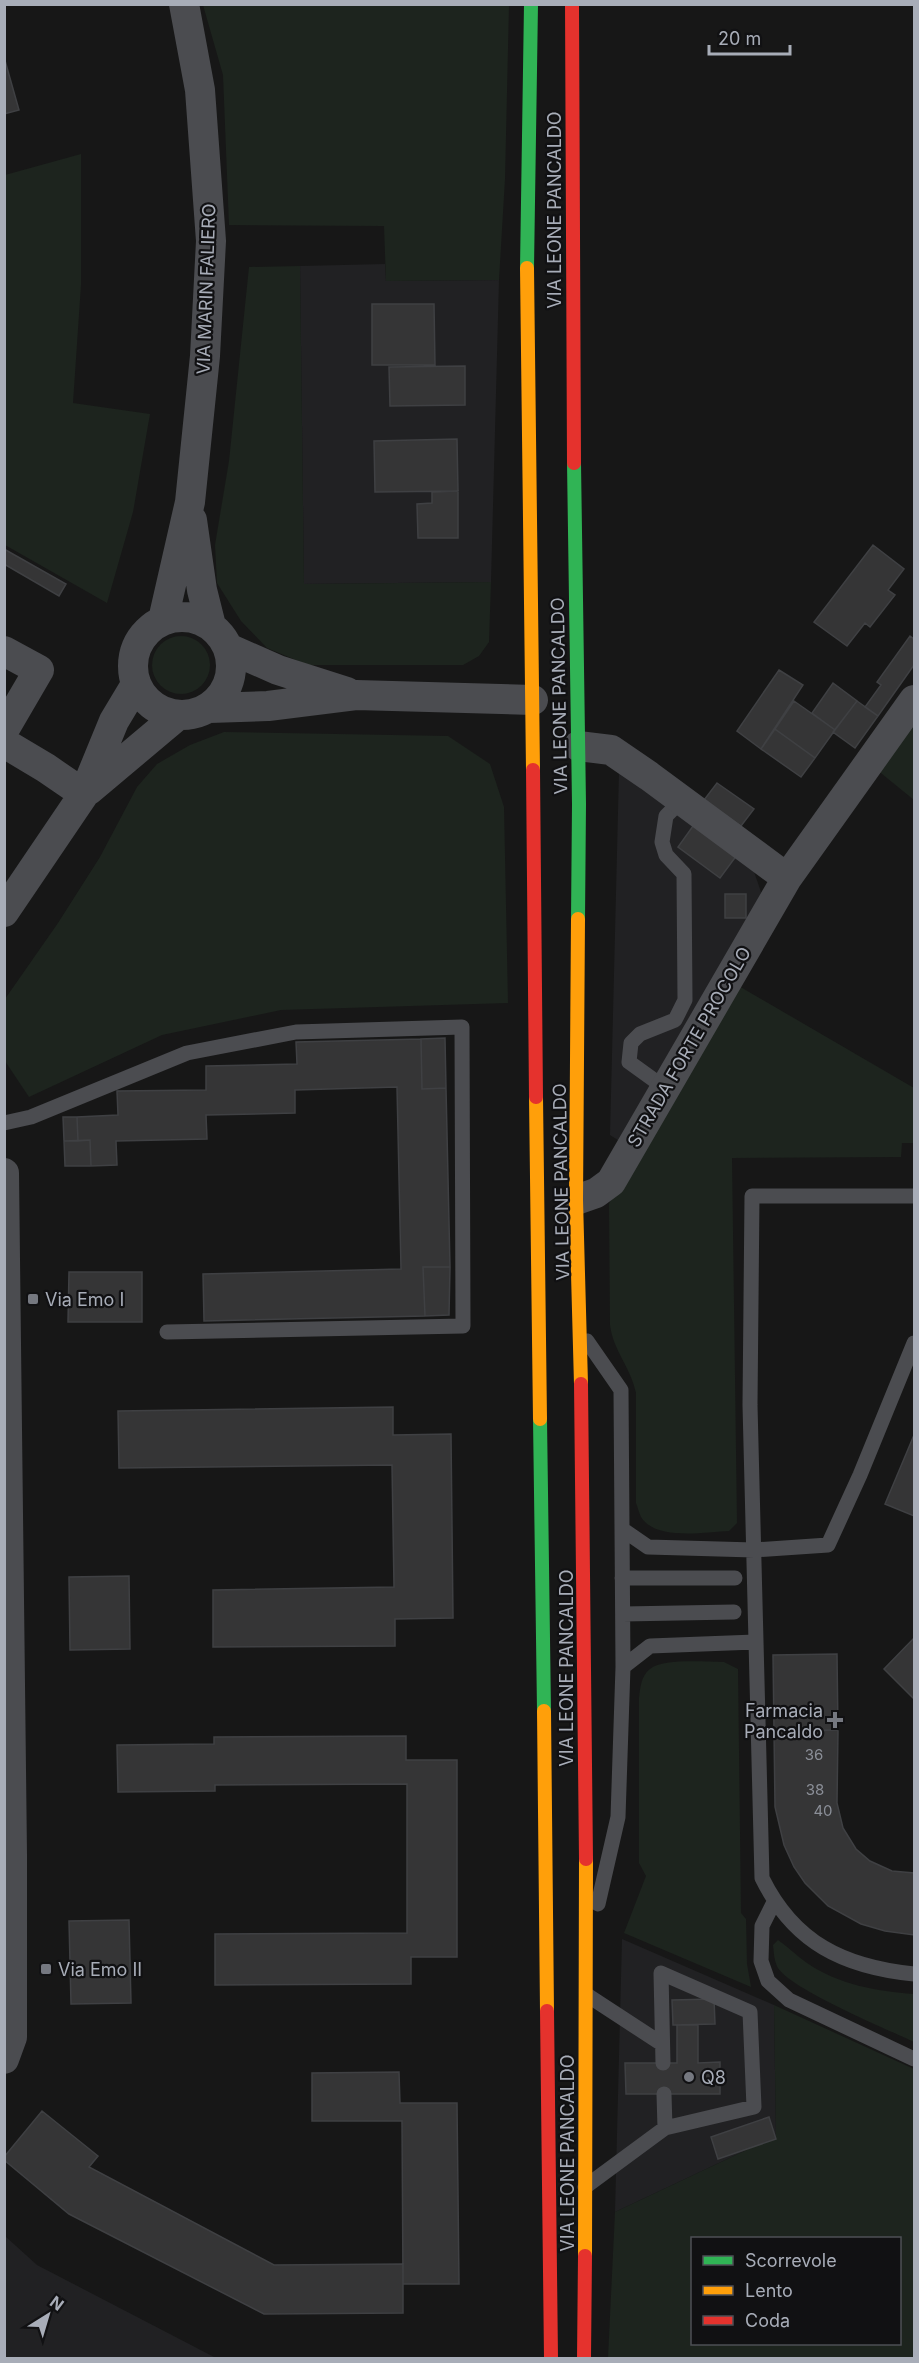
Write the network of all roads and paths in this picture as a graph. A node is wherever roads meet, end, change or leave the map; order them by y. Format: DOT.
graph roads {
  1 [pos="184,4"];
  2 [pos="531,4"];
  3 [pos="572,4"];
  4 [pos="190,502"];
  5 [pos="163,620"];
  6 [pos="219,637"];
  7 [pos="4,651"];
  8 [pos="135,686"];
  9 [pos="356,695"];
  10 [pos="539,700"];
  11 [pos="915,700"];
  12 [pos="209,708"];
  13 [pos="177,716"];
  14 [pos="4,730"];
  15 [pos="4,743"];
  16 [pos="578,746"];
  17 [pos="84,794"];
  18 [pos="682,800"];
  19 [pos="787,878"];
  20 [pos="4,912"];
  21 [pos="665,1088"];
  22 [pos="4,1123"];
  23 [pos="4,1173"];
  24 [pos="915,1196"];
  25 [pos="576,1200"];
  26 [pos="167,1332"];
  27 [pos="581,1333"];
  28 [pos="915,1343"];
  29 [pos="622,1529"];
  30 [pos="754,1550"];
  31 [pos="622,1578"];
  32 [pos="735,1578"];
  33 [pos="734,1612"];
  34 [pos="623,1614"];
  35 [pos="755,1642"];
  36 [pos="623,1667"];
  37 [pos="774,1902"];
  38 [pos="587,1957"];
  39 [pos="915,1974"];
  40 [pos="586,1995"];
  41 [pos="662,2044"];
  42 [pos="4,2059"];
  43 [pos="915,2059"];
  44 [pos="663,2063"];
  45 [pos="664,2094"];
  46 [pos="665,2128"];
  47 [pos="585,2187"];
  48 [pos="551,2358"];
  49 [pos="584,2358"];
  1 -- 4 [label="street, VIA MARIN FALIERO"];
  2 -- 10 [label="main road, VIA LEONE PANCALDO"];
  3 -- 16 [label="main road, VIA LEONE PANCALDO"];
  4 -- 5 [label="street, VIA MARIN FALIERO"];
  4 -- 6 [label="street, VIA MARIN FALIERO"];
  5 -- 6 [label="street"];
  5 -- 8 [label="street"];
  6 -- 9 [label="street"];
  6 -- 12 [label="street, VIA MARIN FALIERO"];
  7 -- 14 [label="street"];
  8 -- 13 [label="street"];
  8 -- 17 [label="street"];
  9 -- 10 [label="street"];
  9 -- 12 [label="street"];
  10 -- 48 [label="main road, VIA LEONE PANCALDO"];
  11 -- 19 [label="street, STRADA FORTE PROCOLO"];
  12 -- 13 [label="street"];
  13 -- 17 [label="street"];
  15 -- 17 [label="street"];
  16 -- 18 [label="street"];
  16 -- 25 [label="main road, VIA LEONE PANCALDO"];
  17 -- 20 [label="street"];
  18 -- 19 [label="street"];
  18 -- 21 [label="lane"];
  19 -- 21 [label="street, STRADA FORTE PROCOLO"];
  21 -- 25 [label="street, STRADA FORTE PROCOLO"];
  22 -- 26 [label="lane"];
  23 -- 42 [label="street"];
  24 -- 30 [label="lane"];
  25 -- 27 [label="main road, VIA LEONE PANCALDO"];
  27 -- 29 [label="lane"];
  27 -- 38 [label="main road, VIA LEONE PANCALDO"];
  28 -- 30 [label="lane"];
  29 -- 30 [label="lane"];
  29 -- 31 [label="lane"];
  30 -- 35 [label="lane"];
  31 -- 32 [label="lane"];
  31 -- 34 [label="lane"];
  33 -- 34 [label="lane"];
  34 -- 36 [label="lane"];
  35 -- 36 [label="lane"];
  35 -- 37 [label="lane"];
  36 -- 38 [label="lane"];
  37 -- 39 [label="lane"];
  37 -- 43 [label="lane"];
  38 -- 40 [label="main road, VIA LEONE PANCALDO"];
  40 -- 41 [label="lane"];
  40 -- 47 [label="main road, VIA LEONE PANCALDO"];
  41 -- 44 [label="lane"];
  41 -- 46 [label="lane"];
  45 -- 46 [label="lane"];
  46 -- 47 [label="lane"];
  47 -- 49 [label="main road, VIA LEONE PANCALDO"];
}
